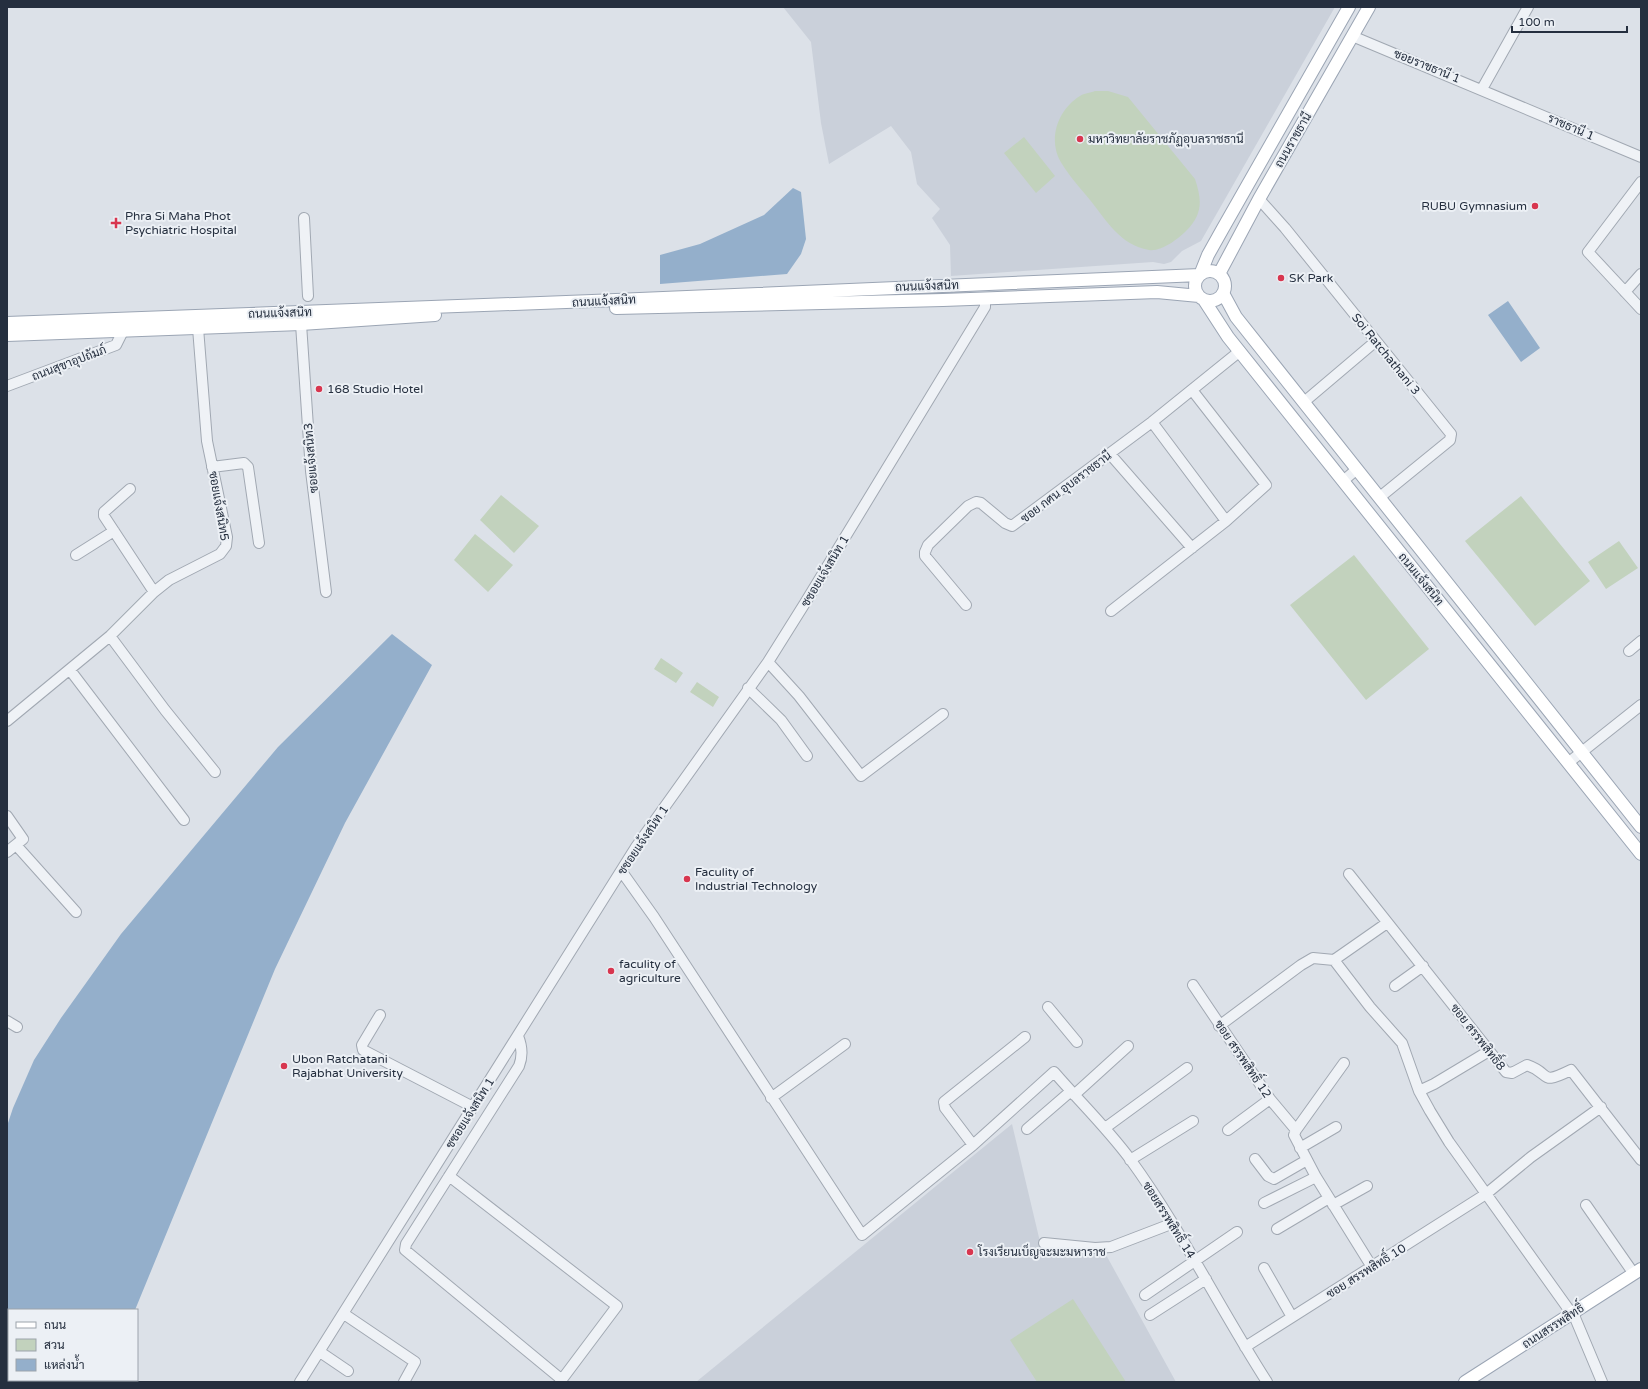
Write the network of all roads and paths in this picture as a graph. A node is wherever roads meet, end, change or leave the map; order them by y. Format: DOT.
graph roads {
  1 [pos="1349,7"];
  2 [pos="1369,7"];
  3 [pos="1528,7"];
  4 [pos="1352,36"];
  5 [pos="1482,89"];
  6 [pos="1501,97"];
  7 [pos="1641,157"];
  8 [pos="1641,182"];
  9 [pos="1246,188"];
  10 [pos="1259,199"];
  11 [pos="304,218"];
  12 [pos="1219,274"];
  13 [pos="1641,274"];
  14 [pos="1200,275"];
  15 [pos="1625,292"];
  16 [pos="1223,293"];
  17 [pos="308,296"];
  18 [pos="1201,298"];
  19 [pos="985,299"];
  20 [pos="1641,309"];
  21 [pos="7,323"];
  22 [pos="301,324"];
  23 [pos="198,328"];
  24 [pos="123,331"];
  25 [pos="7,335"];
  26 [pos="1376,341"];
  27 [pos="1240,351"];
  28 [pos="7,386"];
  29 [pos="1192,390"];
  30 [pos="1304,402"];
  31 [pos="1152,422"];
  32 [pos="1110,454"];
  33 [pos="212,467"];
  34 [pos="1357,469"];
  35 [pos="1343,481"];
  36 [pos="130,489"];
  37 [pos="1380,497"];
  38 [pos="1226,520"];
  39 [pos="114,531"];
  40 [pos="259,543"];
  41 [pos="1192,548"];
  42 [pos="76,555"];
  43 [pos="154,592"];
  44 [pos="326,592"];
  45 [pos="966,605"];
  46 [pos="1110,611"];
  47 [pos="110,636"];
  48 [pos="1641,641"];
  49 [pos="1629,651"];
  50 [pos="768,662"];
  51 [pos="70,670"];
  52 [pos="748,688"];
  53 [pos="1641,704"];
  54 [pos="943,714"];
  55 [pos="7,721"];
  56 [pos="1582,752"];
  57 [pos="807,756"];
  58 [pos="1568,763"];
  59 [pos="215,772"];
  60 [pos="7,816"];
  61 [pos="184,820"];
  62 [pos="1639,821"];
  63 [pos="19,842"];
  64 [pos="7,852"];
  65 [pos="1641,854"];
  66 [pos="622,872"];
  67 [pos="1349,874"];
  68 [pos="76,912"];
  69 [pos="1387,923"];
  70 [pos="1334,960"];
  71 [pos="1423,966"];
  72 [pos="1193,985"];
  73 [pos="1395,986"];
  74 [pos="1048,1007"];
  75 [pos="380,1015"];
  76 [pos="7,1021"];
  77 [pos="1219,1026"];
  78 [pos="17,1027"];
  79 [pos="518,1036"];
  80 [pos="1024,1036"];
  81 [pos="1077,1042"];
  82 [pos="845,1044"];
  83 [pos="1128,1046"];
  84 [pos="1490,1051"];
  85 [pos="1344,1063"];
  86 [pos="1187,1068"];
  87 [pos="1419,1091"];
  88 [pos="1072,1093"];
  89 [pos="771,1098"];
  90 [pos="1270,1099"];
  91 [pos="473,1107"];
  92 [pos="1600,1107"];
  93 [pos="1193,1121"];
  94 [pos="1336,1127"];
  95 [pos="1105,1128"];
  96 [pos="1027,1129"];
  97 [pos="1228,1130"];
  98 [pos="1296,1130"];
  99 [pos="973,1145"];
  100 [pos="1300,1148"];
  101 [pos="1255,1159"];
  102 [pos="1130,1160"];
  103 [pos="1307,1160"];
  104 [pos="1641,1160"];
  105 [pos="449,1176"];
  106 [pos="1316,1177"];
  107 [pos="1367,1186"];
  108 [pos="1486,1194"];
  109 [pos="1331,1202"];
  110 [pos="1264,1203"];
  111 [pos="1586,1205"];
  112 [pos="1171,1224"];
  113 [pos="1277,1229"];
  114 [pos="1237,1232"];
  115 [pos="1044,1243"];
  116 [pos="1196,1262"];
  117 [pos="1372,1267"];
  118 [pos="1264,1268"];
  119 [pos="1638,1272"];
  120 [pos="1206,1279"];
  121 [pos="1145,1295"];
  122 [pos="1573,1313"];
  123 [pos="344,1314"];
  124 [pos="1150,1315"];
  125 [pos="1292,1317"];
  126 [pos="1245,1347"];
  127 [pos="320,1352"];
  128 [pos="348,1371"];
  129 [pos="560,1381"];
  130 [pos="300,1382"];
  131 [pos="404,1382"];
  132 [pos="1267,1382"];
  133 [pos="1465,1382"];
  134 [pos="1602,1382"];
  1 -- 9 [label="main road, ถนนราชธานี"];
  2 -- 4 [label="main road, ถนนราชธานี"];
  3 -- 5 [label="street"];
  4 -- 5 [label="street, ซอยราชธานี 1"];
  4 -- 10 [label="main road, ถนนราชธานี"];
  5 -- 6 [label="street, ซอยราชธานี 1"];
  6 -- 7 [label="street, ราชธานี 1"];
  8 -- 15 [label="street"];
  9 -- 10 [label="main road"];
  9 -- 14 [label="main road, ถนนราชธานี"];
  10 -- 12 [label="main road, ถนนราชธานี"];
  10 -- 26 [label="street, Soi Ratchathani 3"];
  11 -- 17 [label="street"];
  12 -- 14 [label="main road"];
  12 -- 16 [label="main road"];
  13 -- 15 [label="street"];
  14 -- 18 [label="main road"];
  14 -- 21 [label="main road, ถนนแจ้งสนิท"];
  15 -- 20 [label="street"];
  16 -- 18 [label="main road"];
  16 -- 30 [label="main road, ถนนแจ้งสนิท"];
  18 -- 19 [label="main road, ถนนแจ้งสนิท"];
  18 -- 27 [label="main road, ถนนแจ้งสนิท"];
  19 -- 22 [label="main road, ถนนแจ้งสนิท"];
  19 -- 50 [label="street, ซซอยแจ้งสนิท 1"];
  22 -- 23 [label="main road, ถนนแจ้งสนิท"];
  22 -- 44 [label="street, ซอยแจ้งสนิท3"];
  23 -- 24 [label="main road, ถนนแจ้งสนิท"];
  23 -- 33 [label="street, ซอยแจ้งสนิท5"];
  24 -- 25 [label="main road, ถนนแจ้งสนิท"];
  24 -- 28 [label="street, ถนนสุขาอุปถัมภ์"];
  26 -- 30 [label="street"];
  26 -- 37 [label="street, Soi Ratchathani 3"];
  27 -- 29 [label="street, ซอย กศน อุบลราชธานี"];
  27 -- 35 [label="main road, ถนนแจ้งสนิท"];
  29 -- 31 [label="street, ซอย กศน อุบลราชธานี"];
  29 -- 38 [label="street"];
  30 -- 34 [label="main road, ถนนแจ้งสนิท"];
  31 -- 32 [label="street, ซอย กศน อุบลราชธานี"];
  31 -- 38 [label="street"];
  32 -- 41 [label="street"];
  32 -- 45 [label="street, ซอย กศน อุบลราชธานี"];
  33 -- 40 [label="street"];
  33 -- 43 [label="street, ซอยแจ้งสนิท5"];
  34 -- 35 [label="street"];
  34 -- 37 [label="main road, ถนนแจ้งสนิท"];
  35 -- 58 [label="main road, ถนนแจ้งสนิท"];
  36 -- 39 [label="street"];
  37 -- 56 [label="main road, ถนนแจ้งสนิท"];
  38 -- 41 [label="street"];
  39 -- 42 [label="street"];
  39 -- 43 [label="street"];
  41 -- 46 [label="street"];
  43 -- 47 [label="street, ซอยแจ้งสนิท5"];
  47 -- 51 [label="street, ซอยแจ้งสนิท5"];
  47 -- 59 [label="street"];
  48 -- 49 [label="street"];
  50 -- 52 [label="street, ซซอยแจ้งสนิท 1"];
  50 -- 54 [label="street"];
  51 -- 55 [label="street, ซอยแจ้งสนิท5"];
  51 -- 61 [label="street"];
  52 -- 57 [label="street"];
  52 -- 66 [label="street, ซซอยแจ้งสนิท 1"];
  53 -- 56 [label="street"];
  56 -- 58 [label="street"];
  56 -- 62 [label="main road, ถนนแจ้งสนิท"];
  58 -- 65 [label="main road, ถนนแจ้งสนิท"];
  60 -- 63 [label="street"];
  63 -- 64 [label="street"];
  63 -- 68 [label="street"];
  66 -- 79 [label="street, ซซอยแจ้งสนิท 1"];
  66 -- 89 [label="street"];
  67 -- 69 [label="street, ซอย สรรพสิทธิ์8"];
  69 -- 70 [label="street"];
  69 -- 71 [label="street, ซอย สรรพสิทธิ์8"];
  70 -- 77 [label="street"];
  70 -- 87 [label="street"];
  71 -- 73 [label="street"];
  71 -- 84 [label="street, ซอย สรรพสิทธิ์8"];
  72 -- 77 [label="street, ซอย สรรพสิทธิ์ 12"];
  74 -- 81 [label="street"];
  75 -- 91 [label="street"];
  76 -- 78 [label="street"];
  77 -- 90 [label="street, ซอย สรรพสิทธิ์ 12"];
  79 -- 91 [label="street, ซซอยแจ้งสนิท 1"];
  79 -- 105 [label="street"];
  80 -- 99 [label="street"];
  82 -- 89 [label="street"];
  83 -- 88 [label="street"];
  84 -- 87 [label="street"];
  84 -- 92 [label="street, ซอย สรรพสิทธิ์8"];
  85 -- 98 [label="street"];
  86 -- 95 [label="street"];
  87 -- 108 [label="street"];
  88 -- 95 [label="street, ซอยสรรพสิทธิ์ 14"];
  88 -- 96 [label="street"];
  88 -- 99 [label="street, ซอยสรรพสิทธิ์ 14"];
  89 -- 99 [label="street"];
  90 -- 97 [label="street"];
  90 -- 98 [label="street, ซอย สรรพสิทธิ์ 12"];
  91 -- 123 [label="street, ซซอยแจ้งสนิท 1"];
  92 -- 104 [label="street, ซอย สรรพสิทธิ์8"];
  92 -- 108 [label="street, ซอย สรรพสิทธิ์ 10"];
  93 -- 102 [label="street"];
  94 -- 100 [label="street"];
  95 -- 102 [label="street, ซอยสรรพสิทธิ์ 14"];
  98 -- 100 [label="street, ซอย สรรพสิทธิ์ 12"];
  100 -- 103 [label="street, ซอย สรรพสิทธิ์ 12"];
  101 -- 103 [label="street"];
  102 -- 112 [label="street, ซอยสรรพสิทธิ์ 14"];
  103 -- 106 [label="street, ซอย สรรพสิทธิ์ 12"];
  105 -- 129 [label="street"];
  105 -- 129 [label="street"];
  106 -- 109 [label="street, ซอย สรรพสิทธิ์ 12"];
  106 -- 110 [label="street"];
  107 -- 109 [label="street"];
  108 -- 117 [label="street, ซอย สรรพสิทธิ์ 10"];
  108 -- 122 [label="street"];
  109 -- 113 [label="street"];
  109 -- 117 [label="street, ซอย สรรพสิทธิ์ 12"];
  111 -- 119 [label="street"];
  112 -- 115 [label="street"];
  112 -- 116 [label="street, ซอยสรรพสิทธิ์ 14"];
  114 -- 116 [label="street"];
  116 -- 120 [label="street, ซอยสรรพสิทธิ์ 14"];
  116 -- 121 [label="street"];
  117 -- 125 [label="street, ซอย สรรพสิทธิ์ 10"];
  118 -- 125 [label="street"];
  119 -- 122 [label="main road, ถนนสรรพสิทธิ์"];
  120 -- 124 [label="street"];
  120 -- 126 [label="street, ซอยสรรพสิทธิ์ 14"];
  122 -- 133 [label="main road, ถนนสรรพสิทธิ์"];
  122 -- 134 [label="street"];
  123 -- 127 [label="street, ซซอยแจ้งสนิท 1"];
  123 -- 131 [label="street"];
  125 -- 126 [label="street, ซอย สรรพสิทธิ์ 10"];
  126 -- 132 [label="street, ซอยสรรพสิทธิ์ 14"];
  127 -- 128 [label="street"];
  127 -- 130 [label="street, ซซอยแจ้งสนิท 1"];
}
